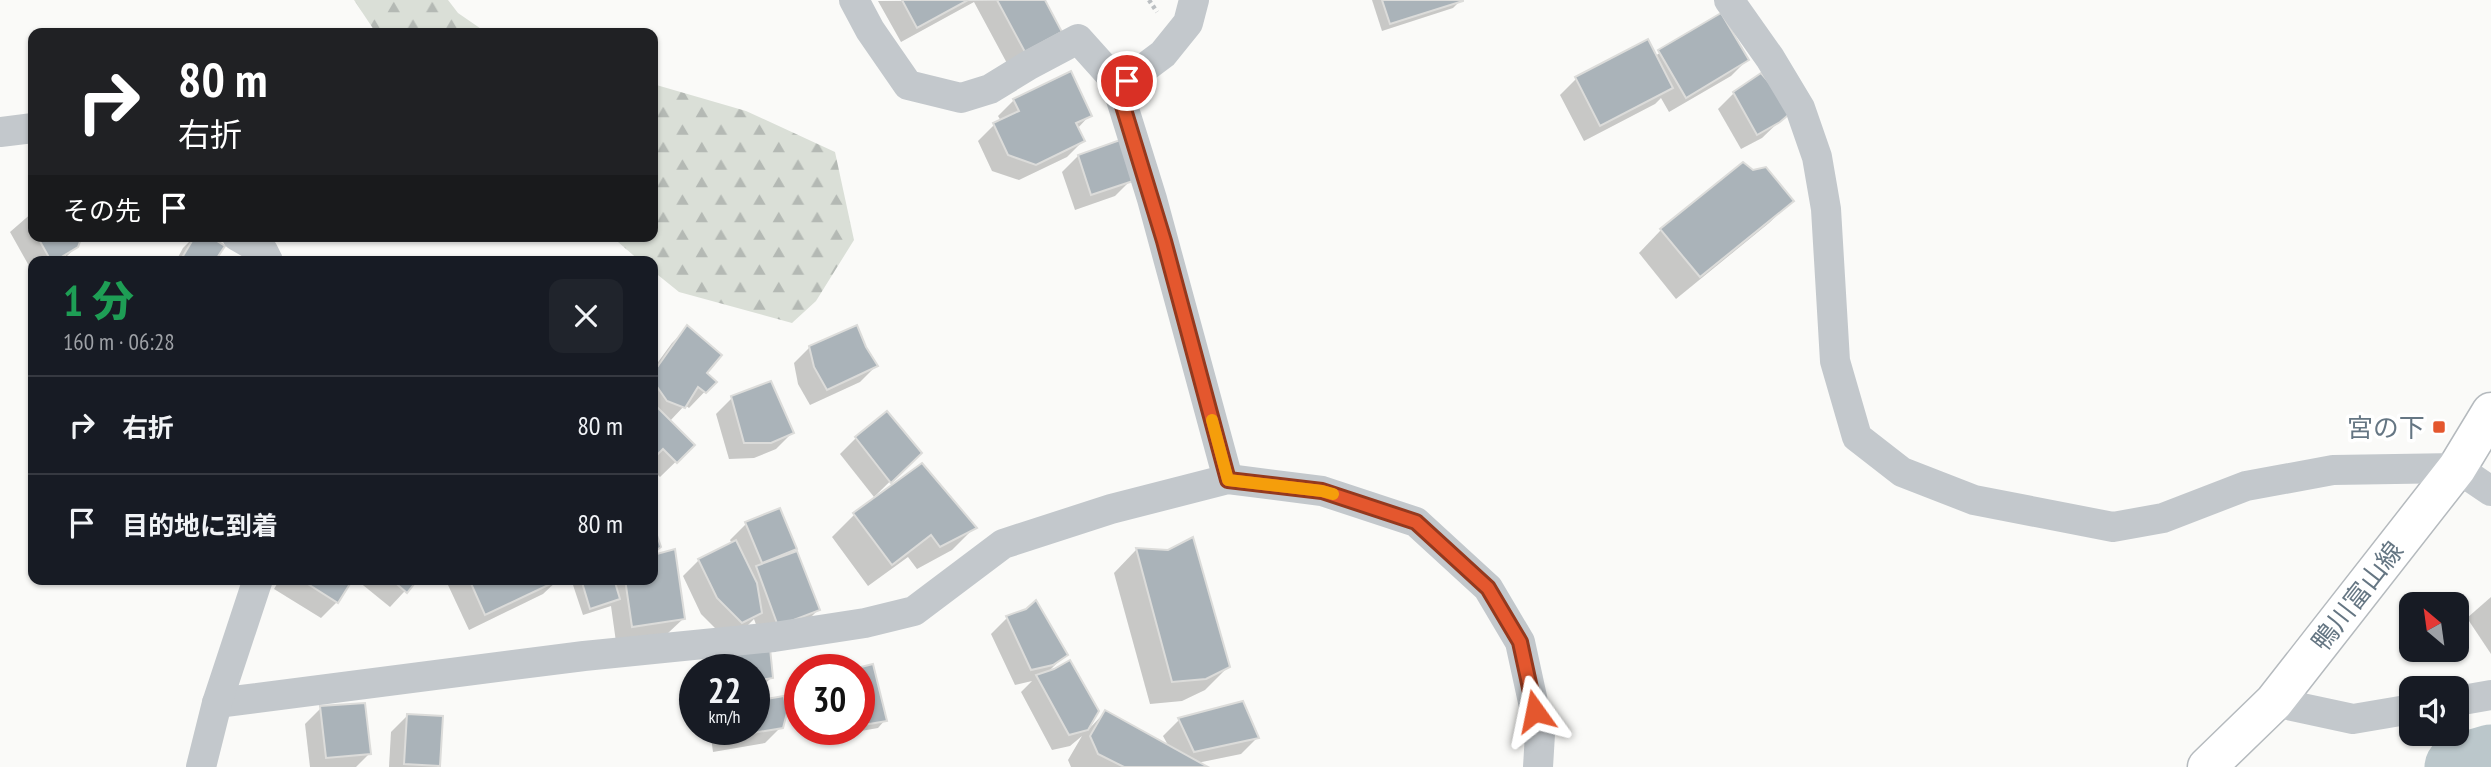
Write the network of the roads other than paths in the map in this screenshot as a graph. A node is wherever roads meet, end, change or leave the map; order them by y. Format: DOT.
graph roads {
  1 [pos="854,0"];
  2 [pos="1194,0"];
  3 [pos="1729,0"];
  4 [pos="1122,88"];
  5 [pos="28,129"];
  6 [pos="0,132"];
  7 [pos="247,242"];
  8 [pos="266,256"];
  9 [pos="2491,412"];
  10 [pos="2456,467"];
  11 [pos="1228,480"];
  12 [pos="2491,491"];
  13 [pos="256,585"];
  14 [pos="2491,695"];
  15 [pos="2469,699"];
  16 [pos="2274,702"];
  17 [pos="217,703"];
  18 [pos="2399,711"];
  19 [pos="201,767"];
  20 [pos="1538,767"];
  21 [pos="2207,767"];
  1 -- 4 [label="street"];
  2 -- 4 [label="street"];
  3 -- 10 [label="street"];
  4 -- 11 [label="street"];
  5 -- 6 [label="street"];
  7 -- 8 [label="street"];
  9 -- 10 [label="main road, 鴨川富山線"];
  10 -- 12 [label="street"];
  10 -- 16 [label="main road, 鴨川富山線"];
  11 -- 17 [label="street"];
  11 -- 20 [label="street"];
  13 -- 17 [label="street"];
  14 -- 15 [label="street"];
  16 -- 18 [label="street"];
  16 -- 21 [label="main road, 鴨川富山線"];
  17 -- 19 [label="street"];
}
